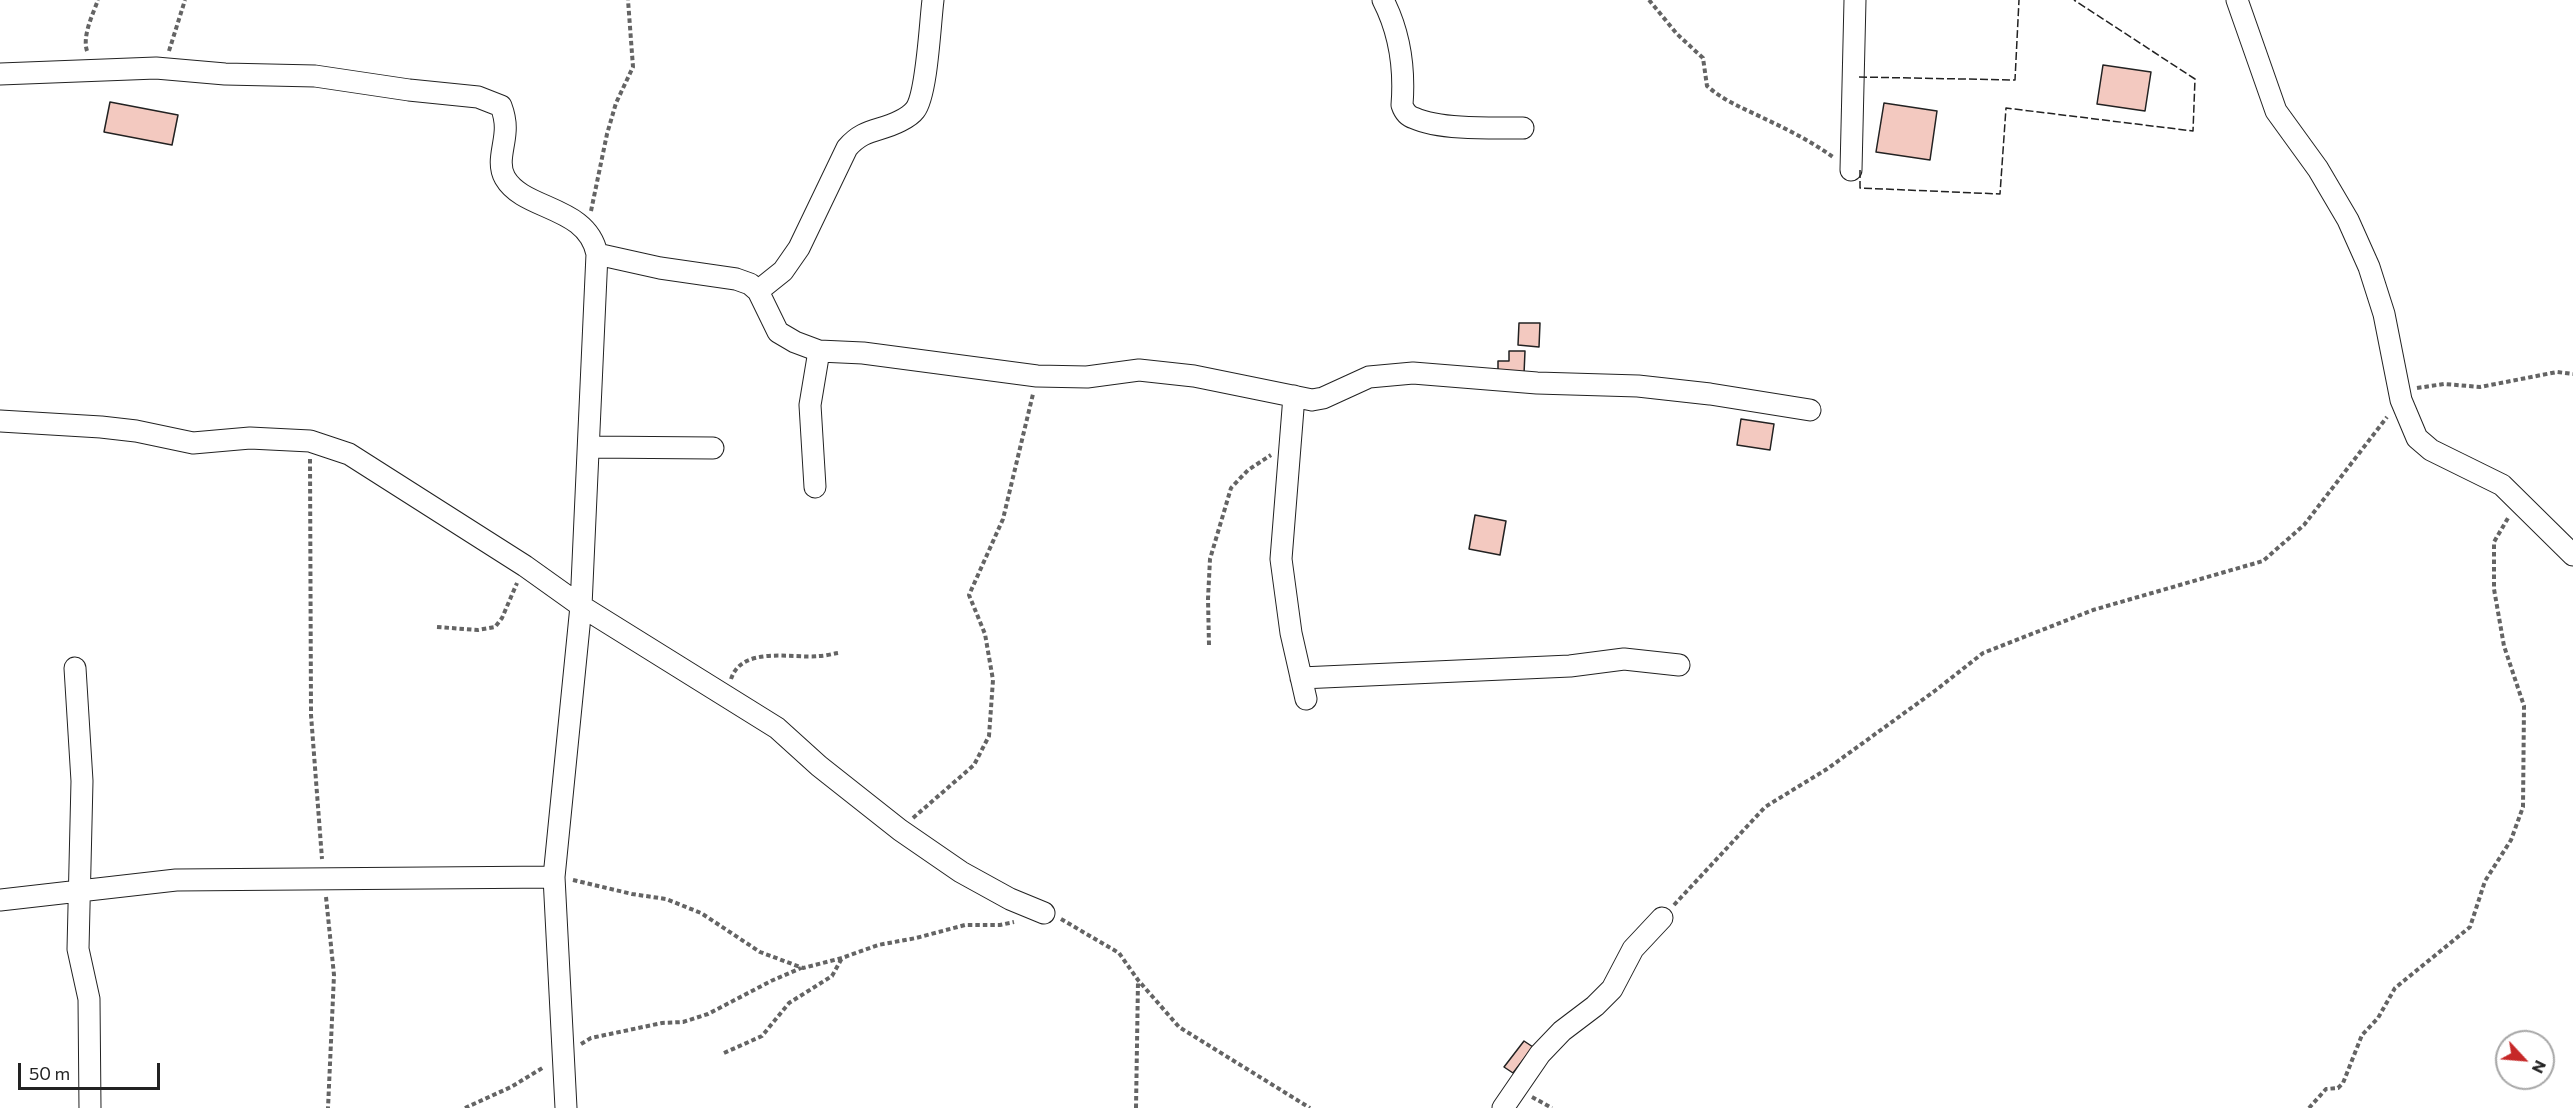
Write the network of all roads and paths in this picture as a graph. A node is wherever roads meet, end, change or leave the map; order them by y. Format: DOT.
graph roads {
  1 [pos="98,0"];
  2 [pos="185,0"];
  3 [pos="628,0"];
  4 [pos="933,0"];
  5 [pos="1383,0"];
  6 [pos="1649,0"];
  7 [pos="1854,0"];
  8 [pos="2237,0"];
  9 [pos="156,68"];
  10 [pos="95,71"];
  11 [pos="0,74"];
  12 [pos="1524,128"];
  13 [pos="1851,170"];
  14 [pos="586,232"];
  15 [pos="597,254"];
  16 [pos="758,291"];
  17 [pos="819,351"];
  18 [pos="2573,374"];
  19 [pos="1037,376"];
  20 [pos="2400,395"];
  21 [pos="1294,396"];
  22 [pos="1810,410"];
  23 [pos="0,421"];
  24 [pos="310,441"];
  25 [pos="1290,444"];
  26 [pos="590,447"];
  27 [pos="713,448"];
  28 [pos="815,487"];
  29 [pos="2518,502"];
  30 [pos="2573,555"];
  31 [pos="525,566"];
  32 [pos="581,606"];
  33 [pos="437,627"];
  34 [pos="1209,645"];
  35 [pos="838,653"];
  36 [pos="1679,665"];
  37 [pos="75,668"];
  38 [pos="1301,678"];
  39 [pos="727,697"];
  40 [pos="1306,699"];
  41 [pos="900,830"];
  42 [pos="554,877"];
  43 [pos="324,878"];
  44 [pos="79,892"];
  45 [pos="0,900"];
  46 [pos="1044,913"];
  47 [pos="1662,918"];
  48 [pos="842,958"];
  49 [pos="803,968"];
  50 [pos="1138,980"];
  51 [pos="724,1053"];
  52 [pos="562,1056"];
  53 [pos="90,1108"];
  54 [pos="328,1108"];
  55 [pos="465,1108"];
  56 [pos="567,1108"];
  57 [pos="1136,1108"];
  58 [pos="1310,1108"];
  59 [pos="1503,1108"];
  60 [pos="2309,1108"];
  1 -- 10 [label="path"];
  2 -- 9 [label="path"];
  3 -- 14 [label="path"];
  4 -- 16 [label="street"];
  5 -- 12 [label="street"];
  6 -- 13 [label="path"];
  7 -- 13 [label="street"];
  8 -- 20 [label="street"];
  9 -- 10 [label="street"];
  9 -- 14 [label="street"];
  10 -- 11 [label="street"];
  14 -- 15 [label="street"];
  15 -- 16 [label="street"];
  15 -- 26 [label="street"];
  16 -- 17 [label="street"];
  17 -- 19 [label="street"];
  17 -- 28 [label="street"];
  18 -- 20 [label="path"];
  19 -- 21 [label="street"];
  19 -- 41 [label="path"];
  20 -- 29 [label="street"];
  20 -- 47 [label="path"];
  21 -- 22 [label="street"];
  21 -- 25 [label="street"];
  23 -- 24 [label="street"];
  24 -- 31 [label="street"];
  24 -- 43 [label="path"];
  25 -- 34 [label="path"];
  25 -- 38 [label="street"];
  26 -- 27 [label="street"];
  26 -- 32 [label="street"];
  29 -- 30 [label="street"];
  29 -- 60 [label="path"];
  31 -- 32 [label="street"];
  31 -- 33 [label="path"];
  32 -- 39 [label="street"];
  32 -- 42 [label="street"];
  35 -- 39 [label="path"];
  36 -- 38 [label="street"];
  37 -- 44 [label="street"];
  38 -- 40 [label="street"];
  39 -- 41 [label="street"];
  41 -- 46 [label="street"];
  42 -- 43 [label="street"];
  42 -- 49 [label="path"];
  42 -- 52 [label="street"];
  43 -- 44 [label="street"];
  43 -- 54 [label="path"];
  44 -- 45 [label="street"];
  44 -- 53 [label="street"];
  46 -- 48 [label="path"];
  46 -- 50 [label="path"];
  47 -- 59 [label="street"];
  48 -- 49 [label="path"];
  48 -- 51 [label="path"];
  49 -- 52 [label="path"];
  50 -- 57 [label="path"];
  50 -- 58 [label="path"];
  52 -- 55 [label="path"];
  52 -- 56 [label="street"];
}
